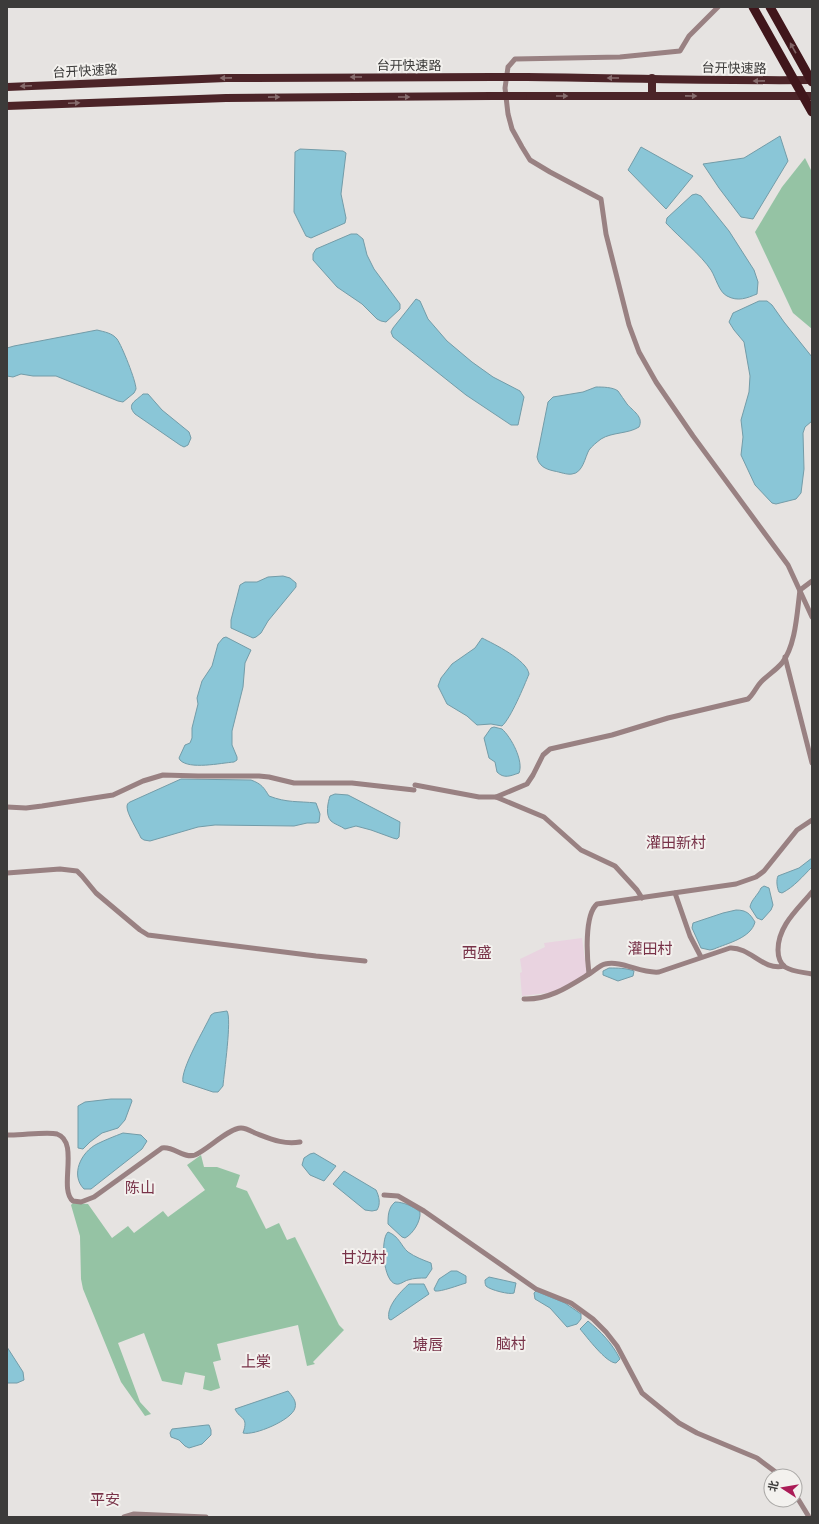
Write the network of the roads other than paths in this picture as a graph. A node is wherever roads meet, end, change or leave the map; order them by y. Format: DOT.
graph roads {
  1 [pos="718,7"];
  2 [pos="753,7"];
  3 [pos="770,7"];
  4 [pos="652,78"];
  5 [pos="812,81"];
  6 [pos="7,87"];
  7 [pos="652,95"];
  8 [pos="812,96"];
  9 [pos="7,106"];
  10 [pos="812,112"];
  11 [pos="812,581"];
  12 [pos="800,590"];
  13 [pos="812,617"];
  14 [pos="785,657"];
  15 [pos="812,763"];
  16 [pos="496,797"];
  17 [pos="7,807"];
  18 [pos="812,820"];
  19 [pos="7,873"];
  20 [pos="812,892"];
  21 [pos="675,894"];
  22 [pos="642,898"];
  23 [pos="701,957"];
  24 [pos="365,961"];
  25 [pos="784,966"];
  26 [pos="589,974"];
  27 [pos="812,974"];
  28 [pos="524,999"];
  29 [pos="7,1135"];
  30 [pos="300,1142"];
  31 [pos="384,1195"];
  32 [pos="770,1468"];
  33 [pos="803,1507"];
  34 [pos="124,1517"];
  35 [pos="206,1517"];
  36 [pos="809,1517"];
  1 -- 12 [label="street"];
  2 -- 10 [label="highway, bridge"];
  5 -- 3 [label="highway, one-way, bridge"];
  5 -- 4 [label="highway, 台开快速路, one-way"];
  4 -- 6 [label="highway, 台开快速路, one-way, bridge"];
  4 -- 7 [label="highway"];
  7 -- 8 [label="highway, one-way"];
  9 -- 7 [label="highway, one-way, bridge"];
  11 -- 12 [label="street"];
  12 -- 13 [label="street"];
  12 -- 14 [label="street"];
  14 -- 15 [label="street"];
  14 -- 16 [label="street"];
  16 -- 17 [label="street"];
  16 -- 22 [label="street"];
  18 -- 21 [label="street"];
  19 -- 24 [label="street"];
  20 -- 25 [label="street"];
  21 -- 22 [label="street"];
  21 -- 23 [label="street"];
  22 -- 26 [label="street"];
  23 -- 25 [label="street"];
  23 -- 26 [label="street"];
  25 -- 27 [label="street"];
  26 -- 28 [label="street"];
  29 -- 30 [label="street"];
  31 -- 32 [label="street"];
  33 -- 36 [label="street"];
  34 -- 35 [label="street"];
}
